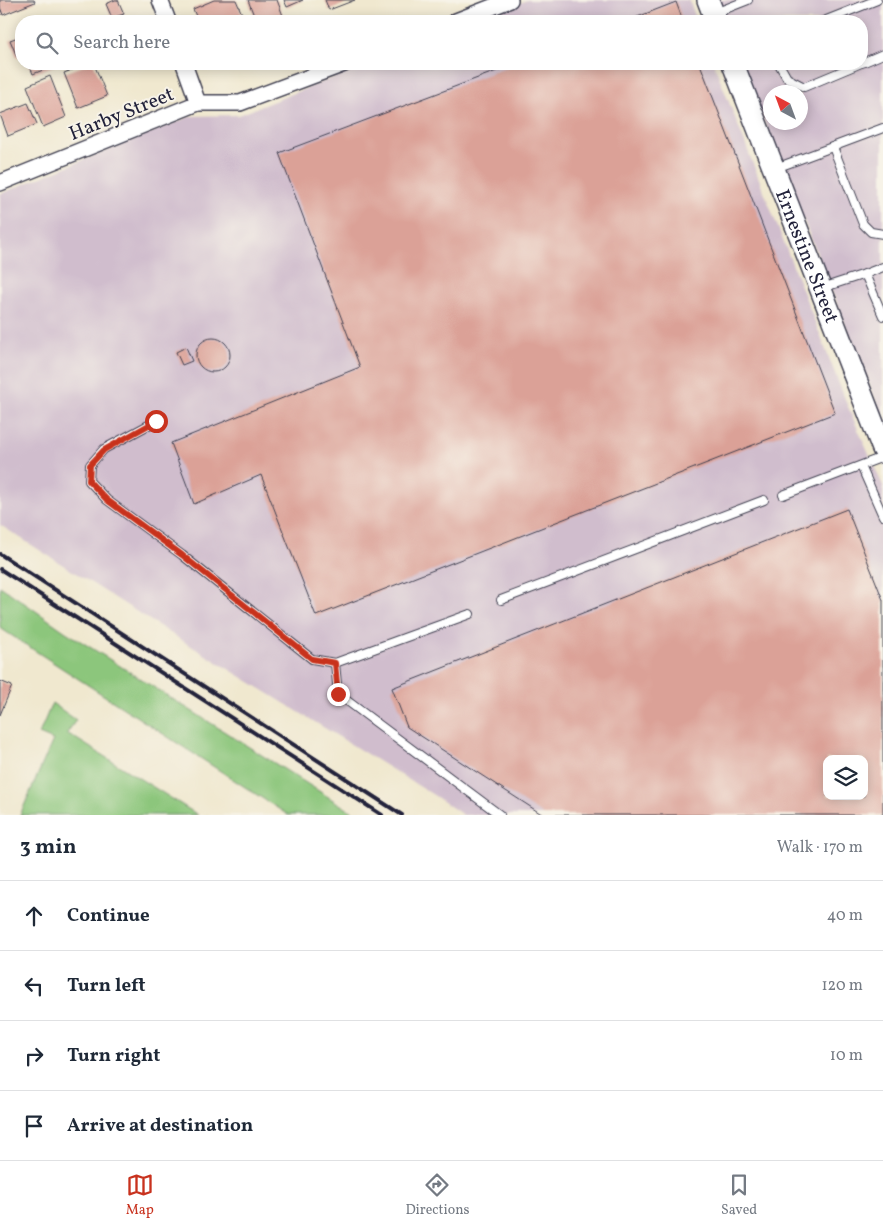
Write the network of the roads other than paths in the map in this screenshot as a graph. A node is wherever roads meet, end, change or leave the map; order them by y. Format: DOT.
graph roads {
  1 [pos="160,0"];
  2 [pos="510,0"];
  3 [pos="748,0"];
  4 [pos="877,0"];
  5 [pos="712,12"];
  6 [pos="166,15"];
  7 [pos="471,15"];
  8 [pos="839,15"];
  9 [pos="883,54"];
  10 [pos="868,60"];
  11 [pos="186,70"];
  12 [pos="328,70"];
  13 [pos="735,70"];
  14 [pos="782,70"];
  15 [pos="844,70"];
  16 [pos="198,102"];
  17 [pos="883,128"];
  18 [pos="833,147"];
  19 [pos="774,169"];
  20 [pos="0,183"];
  21 [pos="883,234"];
  22 [pos="883,267"];
  23 [pos="865,274"];
  24 [pos="821,289"];
  25 [pos="883,316"];
  26 [pos="156,421"];
  27 [pos="883,449"];
  28 [pos="883,457"];
  29 [pos="862,466"];
  30 [pos="783,495"];
  31 [pos="764,500"];
  32 [pos="883,516"];
  33 [pos="501,600"];
  34 [pos="470,614"];
  35 [pos="335,663"];
  36 [pos="500,815"];
  1 -- 6 [label="street"];
  2 -- 7 [label="street"];
  3 -- 5 [label="lane"];
  4 -- 8 [label="lane"];
  9 -- 10 [label="lane"];
  11 -- 16 [label="street"];
  12 -- 16 [label="street, Harby Street"];
  13 -- 19 [label="main road, Ernestine Street"];
  14 -- 15 [label="lane"];
  16 -- 20 [label="street, Harby Street"];
  17 -- 18 [label="lane"];
  18 -- 19 [label="lane"];
  18 -- 21 [label="lane"];
  19 -- 24 [label="main road, Ernestine Street"];
  22 -- 23 [label="lane"];
  23 -- 24 [label="lane"];
  23 -- 25 [label="lane"];
  24 -- 27 [label="main road, Ernestine Street"];
  26 -- 35 [label="lane"];
  28 -- 29 [label="lane"];
  29 -- 30 [label="lane"];
  29 -- 32 [label="lane"];
  31 -- 33 [label="lane"];
  34 -- 35 [label="lane"];
  35 -- 36 [label="lane"];
}
